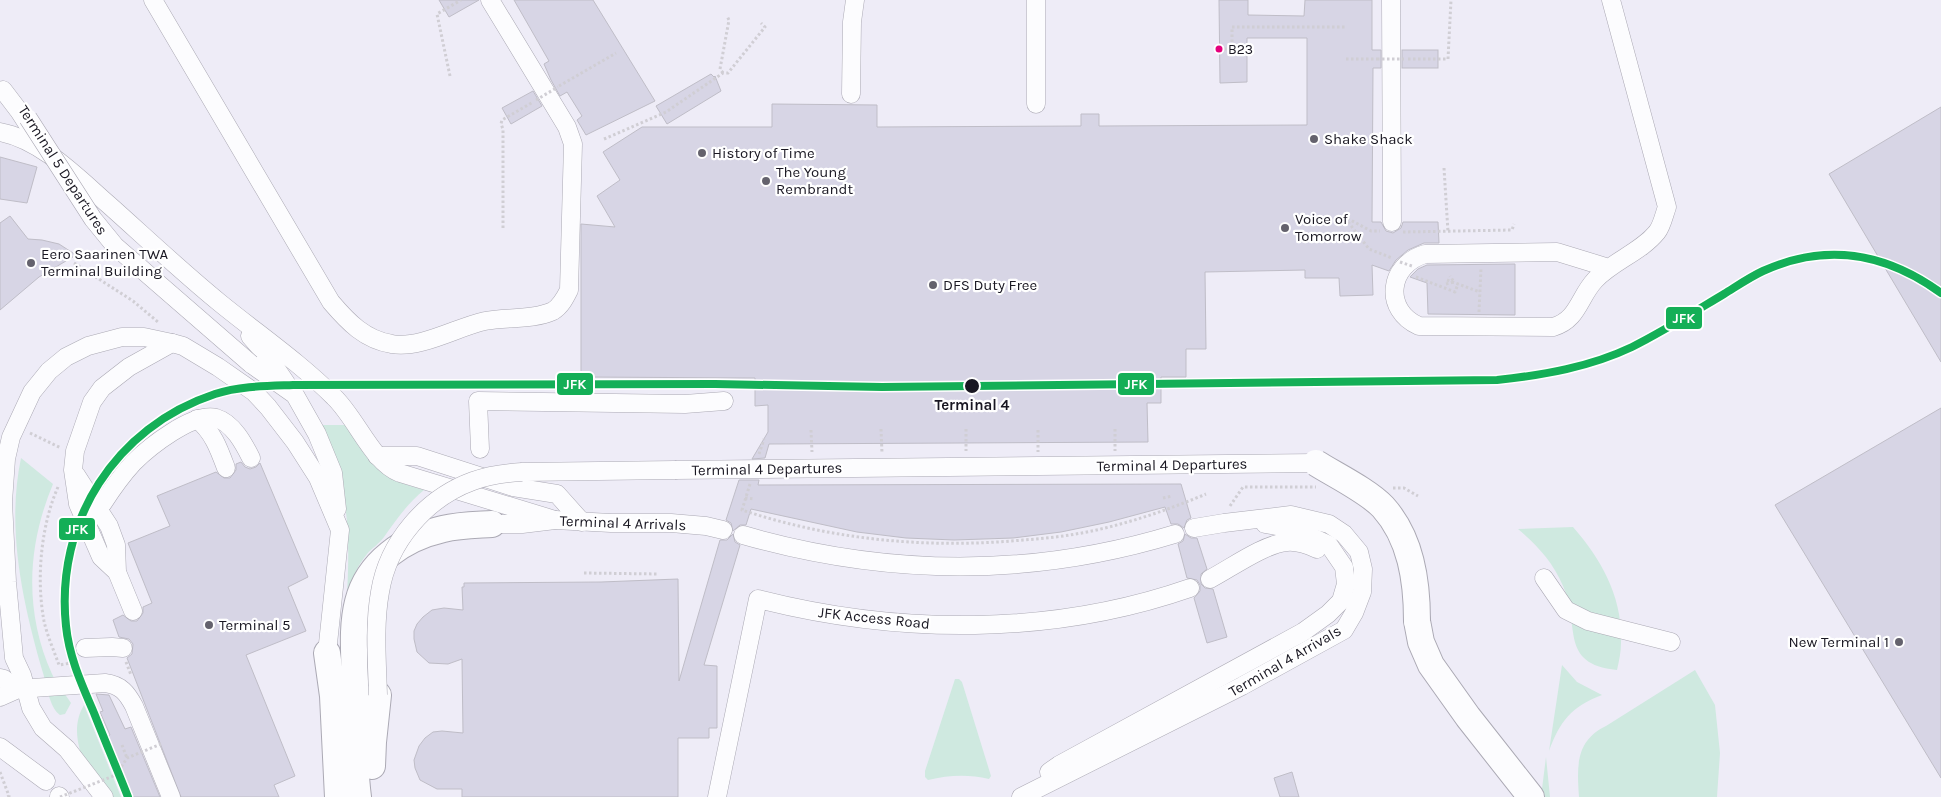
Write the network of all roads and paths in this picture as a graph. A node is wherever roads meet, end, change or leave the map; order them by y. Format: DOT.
graph roads {
  1 [pos="153,0"];
  2 [pos="460,0"];
  3 [pos="490,0"];
  4 [pos="856,0"];
  5 [pos="1036,0"];
  6 [pos="1391,0"];
  7 [pos="1451,0"];
  8 [pos="1612,0"];
  9 [pos="727,16"];
  10 [pos="761,23"];
  11 [pos="1346,27"];
  12 [pos="1219,49"];
  13 [pos="616,53"];
  14 [pos="1346,59"];
  15 [pos="723,73"];
  16 [pos="450,76"];
  17 [pos="0,81"];
  18 [pos="0,92"];
  19 [pos="851,94"];
  20 [pos="1036,104"];
  21 [pos="0,132"];
  22 [pos="604,139"];
  23 [pos="47,154"];
  24 [pos="1444,168"];
  25 [pos="1343,216"];
  26 [pos="1392,222"];
  27 [pos="1514,224"];
  28 [pos="504,228"];
  29 [pos="1438,232"];
  30 [pos="1448,232"];
  31 [pos="74,263"];
  32 [pos="1481,264"];
  33 [pos="1609,268"];
  34 [pos="1448,278"];
  35 [pos="1456,283"];
  36 [pos="1446,284"];
  37 [pos="1480,292"];
  38 [pos="220,303"];
  39 [pos="1479,315"];
  40 [pos="158,322"];
  41 [pos="172,342"];
  42 [pos="295,395"];
  43 [pos="724,401"];
  44 [pos="197,419"];
  45 [pos="15,426"];
  46 [pos="881,429"];
  47 [pos="966,429"];
  48 [pos="1115,429"];
  49 [pos="811,430"];
  50 [pos="1038,430"];
  51 [pos="1115,437"];
  52 [pos="812,438"];
  53 [pos="881,438"];
  54 [pos="966,438"];
  55 [pos="1038,438"];
  56 [pos="480,449"];
  57 [pos="65,450"];
  58 [pos="377,456"];
  59 [pos="251,458"];
  60 [pos="1316,463"];
  61 [pos="226,468"];
  62 [pos="68,475"];
  63 [pos="1206,494"];
  64 [pos="1172,496"];
  65 [pos="745,498"];
  66 [pos="1163,498"];
  67 [pos="754,499"];
  68 [pos="103,503"];
  69 [pos="742,510"];
  70 [pos="555,520"];
  71 [pos="1247,520"];
  72 [pos="582,522"];
  73 [pos="492,524"];
  74 [pos="1194,528"];
  75 [pos="340,530"];
  76 [pos="723,530"];
  77 [pos="1175,534"];
  78 [pos="743,535"];
  79 [pos="1344,567"];
  80 [pos="584,573"];
  81 [pos="659,574"];
  82 [pos="1544,578"];
  83 [pos="1210,579"];
  84 [pos="1190,588"];
  85 [pos="133,611"];
  86 [pos="1671,642"];
  87 [pos="123,652"];
  88 [pos="327,653"];
  89 [pos="86,654"];
  90 [pos="0,678"];
  91 [pos="134,683"];
  92 [pos="23,690"];
  93 [pos="378,695"];
  94 [pos="0,697"];
  95 [pos="161,744"];
  96 [pos="122,745"];
  97 [pos="0,747"];
  98 [pos="127,758"];
  99 [pos="0,772"];
  100 [pos="46,780"];
  101 [pos="7,797"];
  102 [pos="60,797"];
  103 [pos="104,797"];
  104 [pos="171,797"];
  105 [pos="338,797"];
  106 [pos="358,797"];
  107 [pos="374,797"];
  108 [pos="717,797"];
  109 [pos="1016,797"];
  110 [pos="1021,797"];
  111 [pos="1531,797"];
  1 -- 3 [label="street"];
  2 -- 16 [label="path"];
  4 -- 19 [label="street"];
  5 -- 20 [label="street"];
  6 -- 26 [label="street"];
  7 -- 14 [label="path, bridge"];
  8 -- 33 [label="street"];
  9 -- 15 [label="path"];
  10 -- 15 [label="path"];
  11 -- 12 [label="path"];
  13 -- 28 [label="path, bridge"];
  15 -- 22 [label="path"];
  17 -- 42 [label="street, Terminal 5 Departures, bridge"];
  18 -- 23 [label="street"];
  21 -- 23 [label="street"];
  23 -- 38 [label="street"];
  24 -- 30 [label="path"];
  25 -- 35 [label="path, bridge"];
  27 -- 30 [label="path"];
  29 -- 30 [label="path"];
  31 -- 40 [label="path"];
  32 -- 37 [label="path"];
  33 -- 33 [label="street"];
  34 -- 35 [label="path"];
  35 -- 36 [label="path"];
  35 -- 37 [label="path"];
  37 -- 39 [label="path"];
  38 -- 42 [label="street"];
  38 -- 58 [label="street"];
  41 -- 45 [label="street"];
  41 -- 62 [label="street"];
  41 -- 75 [label="street"];
  42 -- 75 [label="street, Terminal 5 Departures"];
  43 -- 56 [label="street"];
  44 -- 59 [label="street"];
  44 -- 61 [label="street"];
  44 -- 68 [label="street"];
  45 -- 57 [label="path"];
  45 -- 92 [label="street"];
  46 -- 53 [label="path"];
  47 -- 54 [label="path"];
  48 -- 51 [label="path"];
  49 -- 52 [label="path"];
  50 -- 55 [label="path"];
  58 -- 70 [label="street"];
  58 -- 72 [label="street"];
  60 -- 93 [label="street, Terminal 4 Departures, bridge"];
  60 -- 111 [label="highway, bridge"];
  62 -- 85 [label="street"];
  62 -- 89 [label="path"];
  63 -- 69 [label="path"];
  64 -- 66 [label="path"];
  65 -- 67 [label="path"];
  70 -- 72 [label="street, Terminal 4 Arrivals"];
  70 -- 73 [label="street, Terminal 4 Arrivals"];
  71 -- 74 [label="street, Terminal 4 Arrivals"];
  71 -- 79 [label="street"];
  71 -- 110 [label="street, Terminal 4 Arrivals"];
  72 -- 76 [label="street, Terminal 4 Arrivals"];
  73 -- 106 [label="highway"];
  75 -- 88 [label="street"];
  77 -- 78 [label="street"];
  79 -- 83 [label="street"];
  79 -- 109 [label="street"];
  80 -- 81 [label="path"];
  82 -- 86 [label="street"];
  84 -- 108 [label="street, JFK Access Road"];
  87 -- 89 [label="street"];
  87 -- 91 [label="path"];
  88 -- 105 [label="highway"];
  90 -- 92 [label="street"];
  92 -- 94 [label="street"];
  92 -- 103 [label="street"];
  92 -- 104 [label="street"];
  93 -- 107 [label="highway"];
  95 -- 98 [label="path, bridge"];
  96 -- 98 [label="path"];
  97 -- 100 [label="street"];
  98 -- 102 [label="path, bridge"];
  99 -- 101 [label="path"];
}
